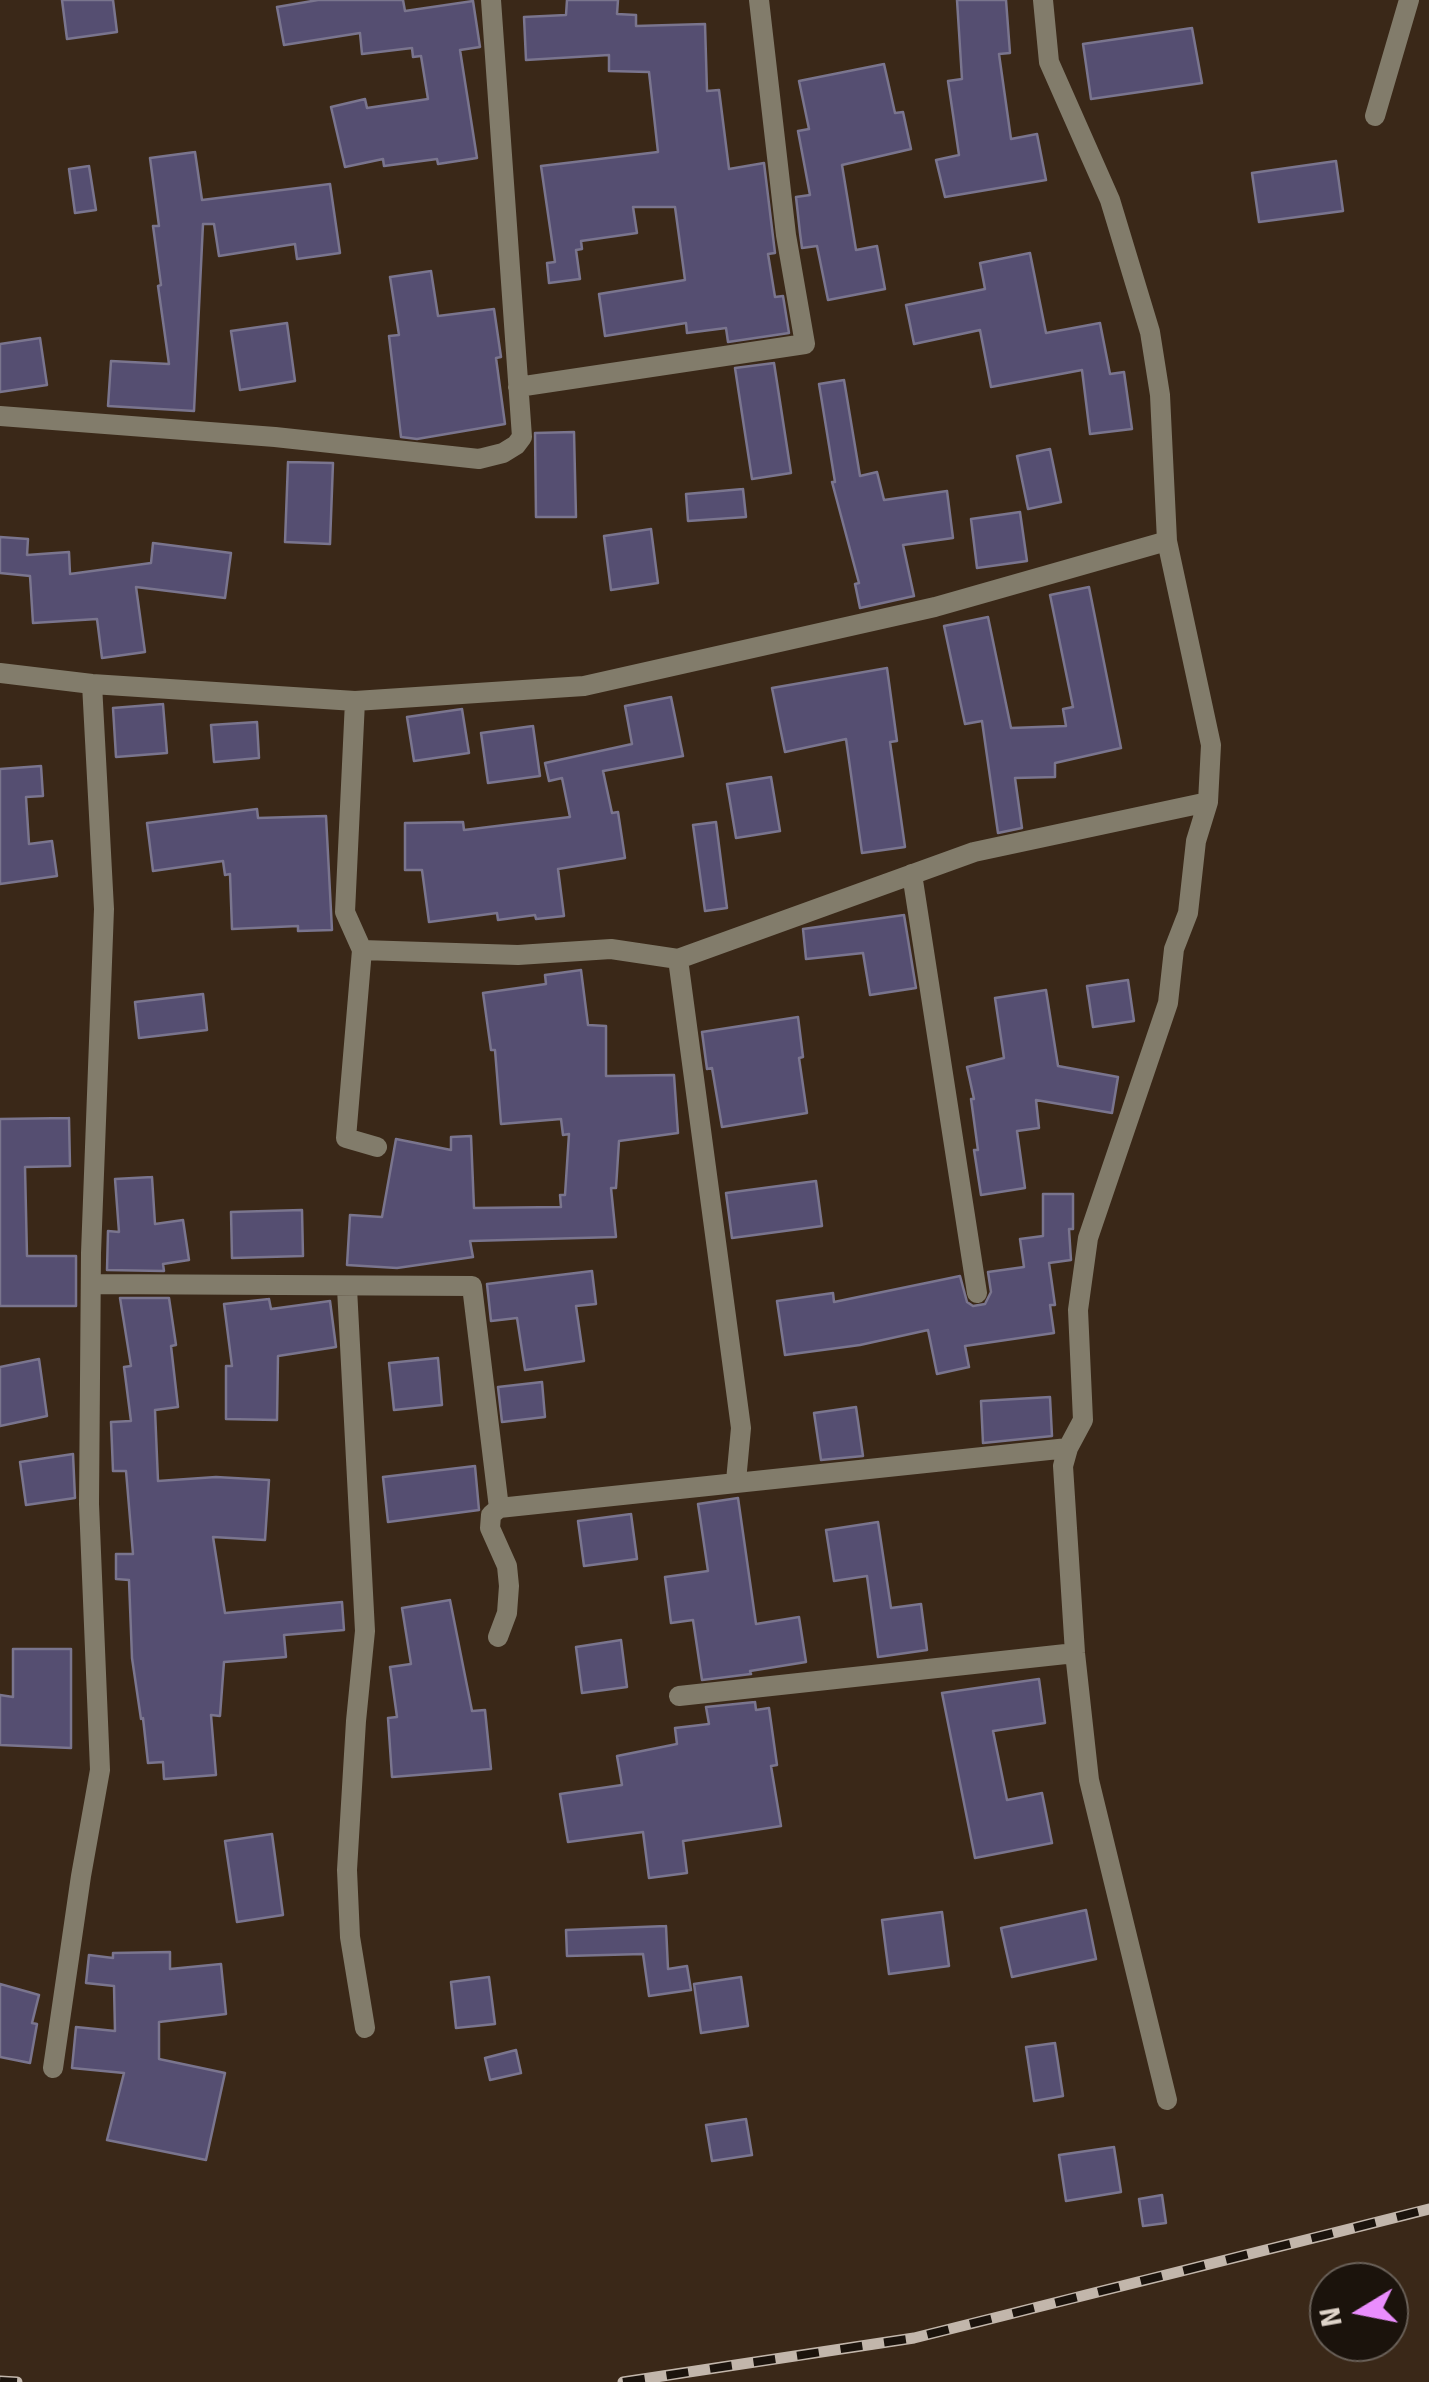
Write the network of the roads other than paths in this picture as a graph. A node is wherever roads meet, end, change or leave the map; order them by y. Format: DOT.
graph roads {
  1 [pos="492,0"];
  2 [pos="758,0"];
  3 [pos="1042,0"];
  4 [pos="1409,0"];
  5 [pos="1375,116"];
  6 [pos="518,387"];
  7 [pos="0,416"];
  8 [pos="1167,541"];
  9 [pos="0,672"];
  10 [pos="92,684"];
  11 [pos="355,701"];
  12 [pos="1208,802"];
  13 [pos="912,874"];
  14 [pos="362,950"];
  15 [pos="678,959"];
  16 [pos="377,1147"];
  17 [pos="91,1284"];
  18 [pos="347,1288"];
  19 [pos="977,1293"];
  20 [pos="1068,1448"];
  21 [pos="736,1480"];
  22 [pos="499,1508"];
  23 [pos="498,1637"];
  24 [pos="1076,1653"];
  25 [pos="679,1696"];
  26 [pos="366,2028"];
  27 [pos="53,2068"];
  28 [pos="1167,2100"];
  1 -- 6 [label="street"];
  2 -- 6 [label="street"];
  3 -- 8 [label="street"];
  4 -- 5 [label="street"];
  6 -- 7 [label="street"];
  8 -- 11 [label="street"];
  8 -- 12 [label="street"];
  9 -- 10 [label="street"];
  10 -- 11 [label="street"];
  10 -- 17 [label="street"];
  11 -- 14 [label="street"];
  12 -- 13 [label="street"];
  12 -- 20 [label="street"];
  13 -- 15 [label="street"];
  13 -- 19 [label="street"];
  14 -- 15 [label="street"];
  14 -- 16 [label="street"];
  15 -- 21 [label="street"];
  17 -- 18 [label="street"];
  17 -- 27 [label="street"];
  18 -- 22 [label="street"];
  18 -- 26 [label="street"];
  20 -- 21 [label="street"];
  20 -- 24 [label="street"];
  21 -- 22 [label="street"];
  22 -- 23 [label="street"];
  24 -- 25 [label="street"];
  24 -- 28 [label="street"];
}
